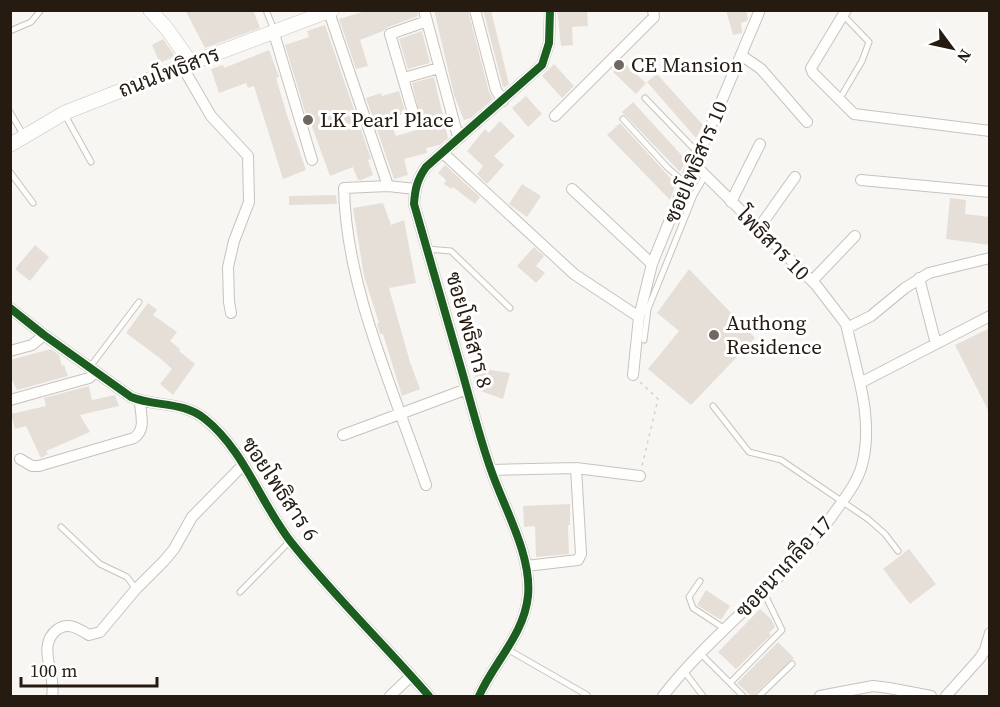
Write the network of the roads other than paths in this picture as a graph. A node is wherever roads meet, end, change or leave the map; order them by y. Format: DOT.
graph roads {
  1 [pos="41,10"];
  2 [pos="150,10"];
  3 [pos="266,10"];
  4 [pos="475,10"];
  5 [pos="550,10"];
  6 [pos="653,10"];
  7 [pos="760,10"];
  8 [pos="330,11"];
  9 [pos="845,13"];
  10 [pos="426,16"];
  11 [pos="10,31"];
  12 [pos="274,33"];
  13 [pos="741,55"];
  14 [pos="187,64"];
  15 [pos="439,68"];
  16 [pos="404,78"];
  17 [pos="645,98"];
  18 [pos="839,100"];
  19 [pos="503,101"];
  20 [pos="10,112"];
  21 [pos="64,113"];
  22 [pos="555,116"];
  23 [pos="623,119"];
  24 [pos="399,120"];
  25 [pos="807,122"];
  26 [pos="990,131"];
  27 [pos="24,136"];
  28 [pos="460,137"];
  29 [pos="760,144"];
  30 [pos="10,145"];
  31 [pos="443,153"];
  32 [pos="696,159"];
  33 [pos="312,160"];
  34 [pos="91,162"];
  35 [pos="10,172"];
  36 [pos="705,176"];
  37 [pos="795,177"];
  38 [pos="861,180"];
  39 [pos="685,183"];
  40 [pos="388,186"];
  41 [pos="415,189"];
  42 [pos="572,189"];
  43 [pos="990,192"];
  44 [pos="731,202"];
  45 [pos="33,203"];
  46 [pos="758,229"];
  47 [pos="855,236"];
  48 [pos="427,249"];
  49 [pos="990,258"];
  50 [pos="652,264"];
  51 [pos="919,279"];
  52 [pos="812,281"];
  53 [pos="139,302"];
  54 [pos="10,308"];
  55 [pos="510,308"];
  56 [pos="231,313"];
  57 [pos="990,316"];
  58 [pos="639,317"];
  59 [pos="847,328"];
  60 [pos="44,335"];
  61 [pos="644,340"];
  62 [pos="936,344"];
  63 [pos="10,351"];
  64 [pos="93,369"];
  65 [pos="633,375"];
  66 [pos="861,383"];
  67 [pos="467,389"];
  68 [pos="10,400"];
  69 [pos="140,400"];
  70 [pos="713,406"];
  71 [pos="401,412"];
  72 [pos="343,435"];
  73 [pos="20,459"];
  74 [pos="242,466"];
  75 [pos="576,468"];
  76 [pos="491,470"];
  77 [pos="640,476"];
  78 [pos="426,485"];
  79 [pos="842,503"];
  80 [pos="61,527"];
  81 [pos="290,541"];
  82 [pos="898,551"];
  83 [pos="526,566"];
  84 [pos="700,581"];
  85 [pos="136,589"];
  86 [pos="240,592"];
  87 [pos="761,594"];
  88 [pos="725,629"];
  89 [pos="990,633"];
  90 [pos="507,649"];
  91 [pos="701,653"];
  92 [pos="792,664"];
  93 [pos="684,671"];
  94 [pos="411,676"];
  95 [pos="730,683"];
  96 [pos="587,695"];
  97 [pos="52,696"];
  98 [pos="390,696"];
  99 [pos="429,696"];
  100 [pos="478,696"];
  101 [pos="663,696"];
  102 [pos="703,696"];
  103 [pos="743,696"];
  104 [pos="759,696"];
  105 [pos="820,696"];
  106 [pos="932,696"];
  107 [pos="946,696"];
  1 -- 11 [label="lane"];
  2 -- 14 [label="street"];
  3 -- 12 [label="lane"];
  4 -- 19 [label="street"];
  5 -- 19 [label="street"];
  6 -- 22 [label="street"];
  7 -- 13 [label="street, ซอยโพธิสาร 10"];
  8 -- 12 [label="street, ถนนโพธิสาร"];
  8 -- 40 [label="street"];
  9 -- 18 [label="lane"];
  9 -- 18 [label="street"];
  10 -- 15 [label="street"];
  10 -- 16 [label="street"];
  12 -- 14 [label="street, ถนนโพธิสาร"];
  12 -- 33 [label="street"];
  13 -- 25 [label="street"];
  13 -- 32 [label="street, ซอยโพธิสาร 10"];
  14 -- 21 [label="street, ถนนโพธิสาร"];
  14 -- 56 [label="street"];
  15 -- 16 [label="street"];
  15 -- 28 [label="street"];
  16 -- 24 [label="street"];
  17 -- 32 [label="lane"];
  18 -- 26 [label="street"];
  19 -- 28 [label="street"];
  20 -- 27 [label="lane"];
  21 -- 27 [label="street, ถนนโพธิสาร"];
  21 -- 34 [label="lane"];
  23 -- 39 [label="lane"];
  27 -- 30 [label="street, ถนนโพธิสาร"];
  28 -- 31 [label="street"];
  29 -- 44 [label="street"];
  31 -- 41 [label="street"];
  31 -- 58 [label="street"];
  32 -- 36 [label="street, โพธิสาร 10"];
  32 -- 39 [label="street, ซอยโพธิสาร 10"];
  35 -- 45 [label="lane"];
  36 -- 44 [label="street, โพธิสาร 10"];
  36 -- 61 [label="lane"];
  37 -- 46 [label="street"];
  38 -- 43 [label="street"];
  39 -- 50 [label="street, ซอยโพธิสาร 10"];
  40 -- 41 [label="street"];
  40 -- 71 [label="street"];
  41 -- 48 [label="street, ซอยโพธิสาร 8"];
  42 -- 50 [label="street"];
  44 -- 46 [label="street, โพธิสาร 10"];
  46 -- 52 [label="street, โพธิสาร 10"];
  47 -- 52 [label="street"];
  48 -- 55 [label="lane"];
  48 -- 67 [label="street, ซอยโพธิสาร 8"];
  49 -- 51 [label="street"];
  50 -- 58 [label="street, ซอยโพธิสาร 10"];
  51 -- 59 [label="street"];
  51 -- 62 [label="street"];
  52 -- 59 [label="street, โพธิสาร 10"];
  53 -- 64 [label="lane"];
  54 -- 60 [label="street, ซอยโพธิสาร 6"];
  57 -- 62 [label="street"];
  58 -- 65 [label="street, ซอยโพธิสาร 10"];
  59 -- 66 [label="street, โพธิสาร 10"];
  60 -- 63 [label="street"];
  60 -- 64 [label="street, ซอยโพธิสาร 6"];
  62 -- 66 [label="street"];
  64 -- 68 [label="street"];
  64 -- 69 [label="street, ซอยโพธิสาร 6"];
  66 -- 79 [label="street, ซอยนาเกลือ 17"];
  67 -- 71 [label="street"];
  67 -- 76 [label="street, ซอยโพธิสาร 8"];
  69 -- 73 [label="street"];
  69 -- 74 [label="street, ซอยโพธิสาร 6"];
  70 -- 79 [label="lane"];
  71 -- 72 [label="street"];
  71 -- 78 [label="street"];
  74 -- 81 [label="street, ซอยโพธิสาร 6"];
  74 -- 85 [label="street"];
  75 -- 76 [label="street"];
  75 -- 77 [label="street"];
  75 -- 83 [label="street"];
  76 -- 83 [label="street, ซอยโพธิสาร 8"];
  79 -- 82 [label="lane"];
  79 -- 87 [label="street, ซอยนาเกลือ 17"];
  80 -- 85 [label="lane"];
  81 -- 86 [label="lane"];
  81 -- 94 [label="street, ซอยโพธิสาร 6"];
  83 -- 90 [label="street, ซอยโพธิสาร 8"];
  84 -- 88 [label="lane"];
  85 -- 97 [label="street"];
  87 -- 88 [label="street, ซอยนาเกลือ 17"];
  87 -- 95 [label="lane"];
  88 -- 91 [label="street, ซอยนาเกลือ 17"];
  89 -- 107 [label="street"];
  90 -- 96 [label="lane"];
  90 -- 100 [label="street, ซอยโพธิสาร 8"];
  91 -- 93 [label="street, ซอยนาเกลือ 17"];
  91 -- 95 [label="lane"];
  92 -- 104 [label="lane"];
  93 -- 101 [label="street, ซอยนาเกลือ 17"];
  93 -- 102 [label="lane"];
  94 -- 98 [label="street"];
  94 -- 99 [label="street, ซอยโพธิสาร 6"];
  95 -- 103 [label="lane"];
  105 -- 106 [label="street"];
}
